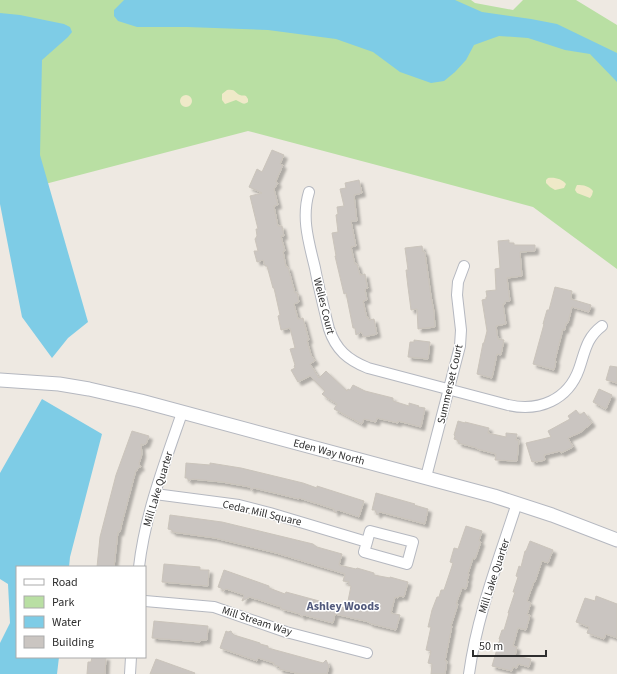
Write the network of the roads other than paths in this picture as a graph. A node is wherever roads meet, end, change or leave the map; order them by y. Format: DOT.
graph roads {
  1 [pos="309,192"];
  2 [pos="464,266"];
  3 [pos="602,326"];
  4 [pos="0,380"];
  5 [pos="450,389"];
  6 [pos="182,412"];
  7 [pos="426,477"];
  8 [pos="155,494"];
  9 [pos="517,503"];
  10 [pos="617,540"];
  11 [pos="367,542"];
  12 [pos="139,566"];
  13 [pos="146,601"];
  14 [pos="367,653"];
  15 [pos="131,658"];
  16 [pos="130,674"];
  17 [pos="469,674"];
  1 -- 5 [label="street, Welles Court"];
  2 -- 5 [label="street, Summerset Court"];
  3 -- 5 [label="street, Welles Court"];
  4 -- 6 [label="street, Eden Way North"];
  5 -- 7 [label="street, Summerset Court"];
  6 -- 7 [label="street, Eden Way North"];
  6 -- 8 [label="street, Mill Lake Quarter"];
  7 -- 9 [label="street, Eden Way North"];
  8 -- 11 [label="street, Cedar Mill Square"];
  8 -- 12 [label="street, Mill Lake Quarter"];
  9 -- 10 [label="street, Eden Way North"];
  9 -- 17 [label="street, Mill Lake Quarter"];
  11 -- 11 [label="street"];
  13 -- 14 [label="street, Mill Stream Way"];
  15 -- 16 [label="street"];
}
